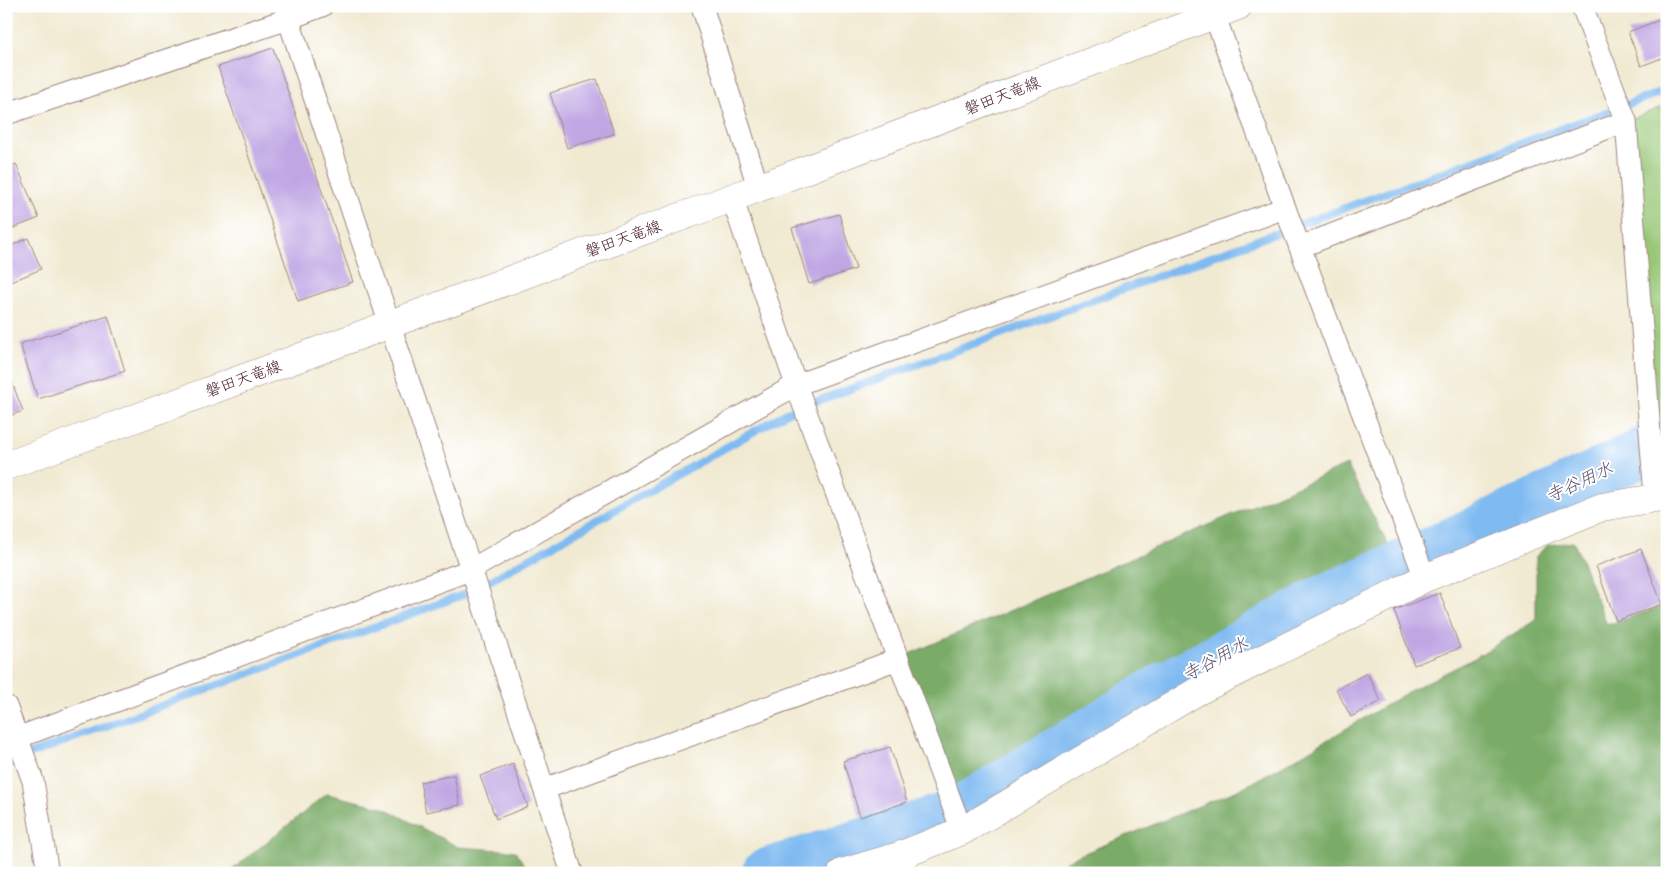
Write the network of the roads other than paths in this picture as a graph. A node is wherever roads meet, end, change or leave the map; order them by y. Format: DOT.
graph roads {
  1 [pos="322,6"];
  2 [pos="702,6"];
  3 [pos="1582,6"];
  4 [pos="1221,9"];
  5 [pos="286,13"];
  6 [pos="6,114"];
  7 [pos="1626,121"];
  8 [pos="758,187"];
  9 [pos="732,198"];
  10 [pos="1285,208"];
  11 [pos="1300,247"];
  12 [pos="390,325"];
  13 [pos="796,385"];
  14 [pos="1658,428"];
  15 [pos="6,466"];
  16 [pos="1661,496"];
  17 [pos="470,570"];
  18 [pos="1425,578"];
  19 [pos="898,660"];
  20 [pos="6,706"];
  21 [pos="12,740"];
  22 [pos="544,789"];
  23 [pos="962,831"];
  24 [pos="48,873"];
  25 [pos="572,873"];
  26 [pos="842,873"];
  1 -- 5 [label="street"];
  2 -- 8 [label="street"];
  3 -- 7 [label="street"];
  4 -- 8 [label="main road, 磐田天竜線"];
  4 -- 10 [label="street"];
  5 -- 6 [label="street"];
  5 -- 12 [label="street"];
  7 -- 11 [label="street"];
  7 -- 14 [label="street"];
  8 -- 9 [label="main road, 磐田天竜線"];
  9 -- 12 [label="main road, 磐田天竜線"];
  9 -- 13 [label="street"];
  10 -- 11 [label="street"];
  10 -- 13 [label="street"];
  11 -- 18 [label="street"];
  12 -- 15 [label="main road, 磐田天竜線"];
  12 -- 17 [label="street"];
  13 -- 17 [label="street"];
  13 -- 19 [label="street"];
  14 -- 16 [label="street"];
  16 -- 18 [label="main road"];
  17 -- 21 [label="street"];
  17 -- 22 [label="street"];
  18 -- 23 [label="main road"];
  19 -- 22 [label="street"];
  19 -- 23 [label="street"];
  20 -- 21 [label="street"];
  21 -- 24 [label="street"];
  22 -- 25 [label="street"];
  23 -- 26 [label="main road"];
}
